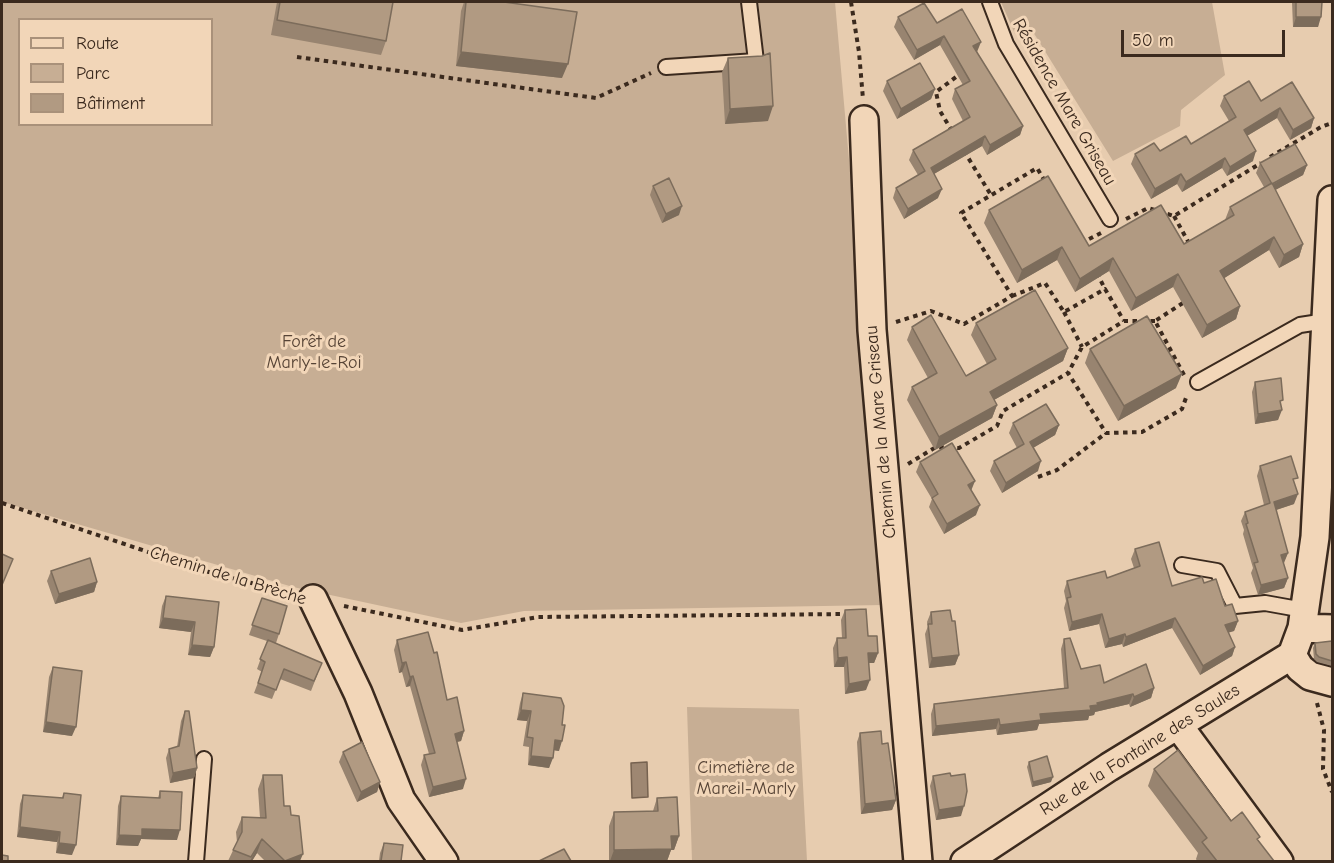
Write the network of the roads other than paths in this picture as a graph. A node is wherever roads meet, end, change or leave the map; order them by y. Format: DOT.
graph roads {
  1 [pos="749,2"];
  2 [pos="990,2"];
  3 [pos="666,67"];
  4 [pos="864,120"];
  5 [pos="1332,200"];
  6 [pos="1113,223"];
  7 [pos="1326,321"];
  8 [pos="1191,381"];
  9 [pos="1182,565"];
  10 [pos="313,599"];
  11 [pos="1303,619"];
  12 [pos="1332,629"];
  13 [pos="1292,655"];
  14 [pos="1321,679"];
  15 [pos="1178,725"];
  16 [pos="204,759"];
  17 [pos="196,861"];
  18 [pos="444,861"];
  19 [pos="918,861"];
  20 [pos="965,861"];
  21 [pos="1279,861"];
  1 -- 3 [label="lane"];
  2 -- 6 [label="lane, Résidence Mare Griseau"];
  4 -- 19 [label="street, Chemin de la Mare Griseau"];
  5 -- 7 [label="street"];
  7 -- 8 [label="lane"];
  7 -- 11 [label="street"];
  9 -- 11 [label="lane"];
  10 -- 18 [label="street, Chemin de la Brèche"];
  11 -- 12 [label="street"];
  11 -- 13 [label="street"];
  13 -- 14 [label="street"];
  13 -- 15 [label="street, Rue de la Fontaine des Saules"];
  15 -- 20 [label="street, Rue de la Fontaine des Saules"];
  15 -- 21 [label="street"];
  16 -- 17 [label="lane"];
}
